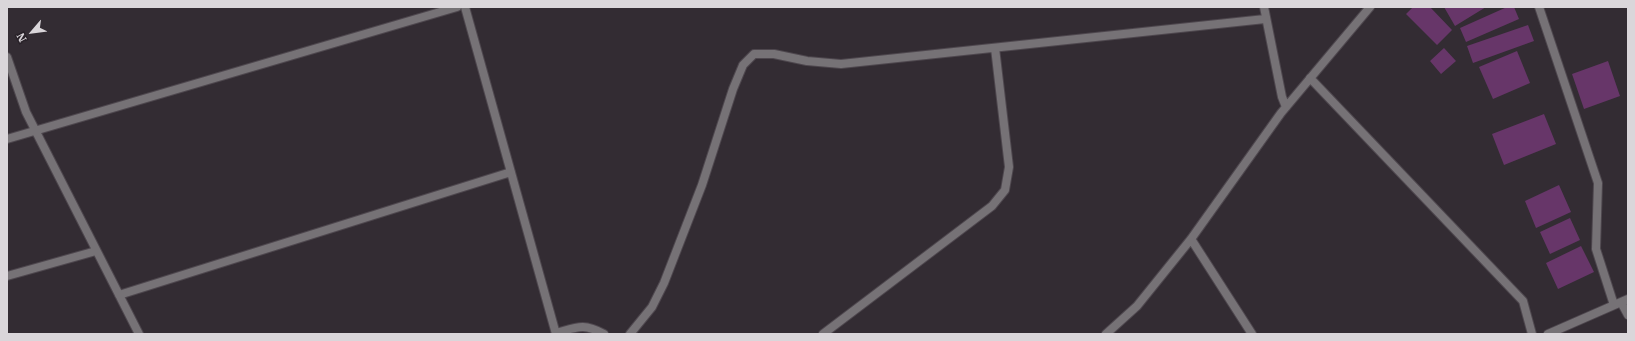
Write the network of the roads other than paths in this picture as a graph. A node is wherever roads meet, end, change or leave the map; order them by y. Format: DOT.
graph roads {
  1 [pos="457,7"];
  2 [pos="465,7"];
  3 [pos="1264,7"];
  4 [pos="1370,7"];
  5 [pos="1538,7"];
  6 [pos="1266,19"];
  7 [pos="996,48"];
  8 [pos="7,57"];
  9 [pos="1310,78"];
  10 [pos="1286,107"];
  11 [pos="36,132"];
  12 [pos="7,139"];
  13 [pos="511,172"];
  14 [pos="1191,239"];
  15 [pos="96,251"];
  16 [pos="7,276"];
  17 [pos="119,295"];
  18 [pos="1621,302"];
  19 [pos="1628,315"];
  20 [pos="139,334"];
  21 [pos="556,334"];
  22 [pos="604,334"];
  23 [pos="630,334"];
  24 [pos="823,334"];
  25 [pos="1106,334"];
  26 [pos="1252,334"];
  27 [pos="1532,334"];
  28 [pos="1548,334"];
  1 -- 11 [label="street"];
  2 -- 13 [label="street"];
  3 -- 6 [label="street"];
  4 -- 9 [label="street"];
  5 -- 18 [label="street"];
  6 -- 7 [label="street"];
  6 -- 10 [label="street"];
  7 -- 23 [label="street"];
  7 -- 24 [label="street"];
  8 -- 11 [label="street"];
  9 -- 10 [label="street"];
  9 -- 27 [label="street"];
  10 -- 14 [label="street"];
  11 -- 12 [label="street"];
  11 -- 15 [label="street"];
  13 -- 17 [label="street"];
  13 -- 21 [label="street"];
  14 -- 25 [label="street"];
  14 -- 26 [label="street"];
  15 -- 16 [label="street"];
  15 -- 17 [label="street"];
  17 -- 20 [label="street"];
  18 -- 19 [label="street"];
  18 -- 28 [label="street"];
  21 -- 22 [label="street"];
}
